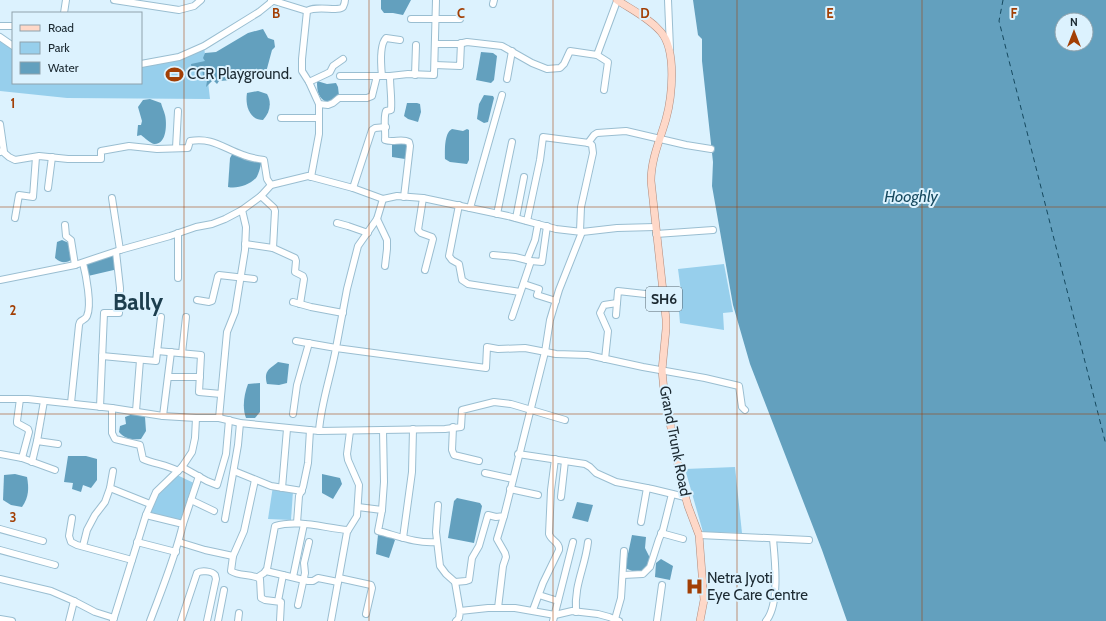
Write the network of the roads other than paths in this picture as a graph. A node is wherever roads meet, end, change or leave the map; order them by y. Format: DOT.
graph roads {
  1 [pos="66,0"];
  2 [pos="114,0"];
  3 [pos="201,0"];
  4 [pos="273,0"];
  5 [pos="345,0"];
  6 [pos="436,0"];
  7 [pos="617,0"];
  8 [pos="668,0"];
  9 [pos="623,2"];
  10 [pos="307,11"];
  11 [pos="64,12"];
  12 [pos="411,20"];
  13 [pos="436,20"];
  14 [pos="460,20"];
  15 [pos="0,26"];
  16 [pos="12,26"];
  17 [pos="0,37"];
  18 [pos="400,40"];
  19 [pos="461,43"];
  20 [pos="435,44"];
  21 [pos="12,45"];
  22 [pos="416,45"];
  23 [pos="512,51"];
  24 [pos="597,55"];
  25 [pos="671,56"];
  26 [pos="343,59"];
  27 [pos="142,64"];
  28 [pos="435,66"];
  29 [pos="415,74"];
  30 [pos="340,76"];
  31 [pos="379,76"];
  32 [pos="390,76"];
  33 [pos="507,79"];
  34 [pos="309,82"];
  35 [pos="604,90"];
  36 [pos="502,95"];
  37 [pos="318,104"];
  38 [pos="178,111"];
  39 [pos="281,118"];
  40 [pos="319,118"];
  41 [pos="0,124"];
  42 [pos="386,127"];
  43 [pos="658,139"];
  44 [pos="512,142"];
  45 [pos="588,143"];
  46 [pos="176,148"];
  47 [pos="711,149"];
  48 [pos="2,152"];
  49 [pos="36,156"];
  50 [pos="52,157"];
  51 [pos="311,177"];
  52 [pos="524,177"];
  53 [pos="271,185"];
  54 [pos="48,188"];
  55 [pos="353,188"];
  56 [pos="261,196"];
  57 [pos="404,197"];
  58 [pos="112,198"];
  59 [pos="423,198"];
  60 [pos="382,200"];
  61 [pos="459,205"];
  62 [pos="470,208"];
  63 [pos="242,210"];
  64 [pos="497,214"];
  65 [pos="15,218"];
  66 [pos="516,218"];
  67 [pos="377,219"];
  68 [pos="527,221"];
  69 [pos="337,223"];
  70 [pos="538,224"];
  71 [pos="65,225"];
  72 [pos="547,226"];
  73 [pos="656,230"];
  74 [pos="713,230"];
  75 [pos="368,232"];
  76 [pos="581,232"];
  77 [pos="178,233"];
  78 [pos="246,244"];
  79 [pos="273,248"];
  80 [pos="118,251"];
  81 [pos="493,255"];
  82 [pos="529,261"];
  83 [pos="83,263"];
  84 [pos="75,265"];
  85 [pos="385,266"];
  86 [pos="426,270"];
  87 [pos="241,277"];
  88 [pos="178,278"];
  89 [pos="254,279"];
  90 [pos="0,280"];
  91 [pos="524,284"];
  92 [pos="520,292"];
  93 [pos="663,296"];
  94 [pos="197,300"];
  95 [pos="556,300"];
  96 [pos="293,302"];
  97 [pos="616,303"];
  98 [pos="300,304"];
  99 [pos="343,313"];
  100 [pos="616,315"];
  101 [pos="161,317"];
  102 [pos="186,317"];
  103 [pos="512,318"];
  104 [pos="296,341"];
  105 [pos="309,343"];
  106 [pos="336,348"];
  107 [pos="158,351"];
  108 [pos="171,352"];
  109 [pos="545,352"];
  110 [pos="182,353"];
  111 [pos="102,356"];
  112 [pos="605,359"];
  113 [pos="140,360"];
  114 [pos="662,370"];
  115 [pos="168,377"];
  116 [pos="200,377"];
  117 [pos="220,394"];
  118 [pos="0,399"];
  119 [pos="20,399"];
  120 [pos="44,401"];
  121 [pos="71,404"];
  122 [pos="100,407"];
  123 [pos="112,408"];
  124 [pos="531,410"];
  125 [pos="745,410"];
  126 [pos="136,411"];
  127 [pos="293,414"];
  128 [pos="163,416"];
  129 [pos="196,418"];
  130 [pos="219,418"];
  131 [pos="229,420"];
  132 [pos="566,420"];
  133 [pos="240,423"];
  134 [pos="453,427"];
  135 [pos="287,429"];
  136 [pos="413,429"];
  137 [pos="310,430"];
  138 [pos="383,430"];
  139 [pos="319,431"];
  140 [pos="350,431"];
  141 [pos="37,440"];
  142 [pos="58,444"];
  143 [pos="0,454"];
  144 [pos="518,454"];
  145 [pos="22,458"];
  146 [pos="555,459"];
  147 [pos="479,461"];
  148 [pos="566,461"];
  149 [pos="32,462"];
  150 [pos="180,469"];
  151 [pos="55,470"];
  152 [pos="113,471"];
  153 [pos="234,471"];
  154 [pos="485,473"];
  155 [pos="199,476"];
  156 [pos="513,479"];
  157 [pos="255,480"];
  158 [pos="110,488"];
  159 [pos="282,488"];
  160 [pos="647,488"];
  161 [pos="510,489"];
  162 [pos="302,491"];
  163 [pos="672,494"];
  164 [pos="538,495"];
  165 [pos="561,497"];
  166 [pos="685,497"];
  167 [pos="191,500"];
  168 [pos="150,504"];
  169 [pos="438,505"];
  170 [pos="358,507"];
  171 [pos="382,510"];
  172 [pos="214,511"];
  173 [pos="146,515"];
  174 [pos="504,516"];
  175 [pos="72,518"];
  176 [pos="225,519"];
  177 [pos="640,522"];
  178 [pos="297,523"];
  179 [pos="183,524"];
  180 [pos="304,524"];
  181 [pos="0,529"];
  182 [pos="348,530"];
  183 [pos="661,533"];
  184 [pos="699,536"];
  185 [pos="403,538"];
  186 [pos="773,538"];
  187 [pos="683,539"];
  188 [pos="809,540"];
  189 [pos="43,541"];
  190 [pos="137,542"];
  191 [pos="179,542"];
  192 [pos="309,542"];
  193 [pos="437,542"];
  194 [pos="573,542"];
  195 [pos="588,542"];
  196 [pos="83,546"];
  197 [pos="0,550"];
  198 [pos="624,551"];
  199 [pos="176,552"];
  200 [pos="233,556"];
  201 [pos="132,560"];
  202 [pos="54,565"];
  203 [pos="266,571"];
  204 [pos="283,575"];
  205 [pos="623,576"];
  206 [pos="258,577"];
  207 [pos="293,577"];
  208 [pos="0,579"];
  209 [pos="304,580"];
  210 [pos="338,580"];
  211 [pos="455,582"];
  212 [pos="662,585"];
  213 [pos="224,590"];
  214 [pos="539,595"];
  215 [pos="74,601"];
  216 [pos="278,601"];
  217 [pos="558,601"];
  218 [pos="298,605"];
  219 [pos="498,608"];
  220 [pos="533,610"];
  221 [pos="460,612"];
  222 [pos="576,612"];
  223 [pos="239,613"];
  224 [pos="366,614"];
  225 [pos="554,618"];
  226 [pos="0,619"];
  227 [pos="613,619"];
  228 [pos="113,620"];
  229 [pos="12,621"];
  230 [pos="69,621"];
  231 [pos="150,621"];
  232 [pos="181,621"];
  233 [pos="207,621"];
  234 [pos="218,621"];
  235 [pos="238,621"];
  236 [pos="280,621"];
  237 [pos="331,621"];
  238 [pos="456,621"];
  239 [pos="657,621"];
  240 [pos="700,621"];
  241 [pos="766,621"];
  1 -- 11 [label="street"];
  2 -- 3 [label="street"];
  4 -- 10 [label="street"];
  4 -- 27 [label="street"];
  5 -- 10 [label="street"];
  6 -- 13 [label="street"];
  7 -- 9 [label="main road, Grand Trunk Road / SH6"];
  7 -- 24 [label="street"];
  8 -- 25 [label="street"];
  9 -- 25 [label="main road, Grand Trunk Road / SH6"];
  10 -- 34 [label="street"];
  12 -- 13 [label="street"];
  13 -- 14 [label="street"];
  13 -- 20 [label="street"];
  15 -- 16 [label="street"];
  17 -- 21 [label="street"];
  18 -- 31 [label="street"];
  19 -- 20 [label="street"];
  19 -- 23 [label="street"];
  19 -- 28 [label="street"];
  20 -- 28 [label="street"];
  22 -- 29 [label="street"];
  23 -- 24 [label="street"];
  23 -- 33 [label="street"];
  24 -- 35 [label="street"];
  25 -- 43 [label="main road, Grand Trunk Road / SH6"];
  26 -- 34 [label="street"];
  28 -- 29 [label="street"];
  29 -- 32 [label="street"];
  30 -- 31 [label="street"];
  31 -- 32 [label="street"];
  31 -- 37 [label="street"];
  32 -- 42 [label="street"];
  34 -- 37 [label="street"];
  36 -- 62 [label="street"];
  37 -- 40 [label="street"];
  38 -- 46 [label="street"];
  39 -- 40 [label="street"];
  40 -- 51 [label="street"];
  41 -- 48 [label="street"];
  42 -- 55 [label="street"];
  42 -- 57 [label="street"];
  43 -- 45 [label="street"];
  43 -- 47 [label="street"];
  43 -- 73 [label="main road, Grand Trunk Road / SH6"];
  44 -- 64 [label="street"];
  45 -- 68 [label="street"];
  45 -- 76 [label="street"];
  46 -- 50 [label="street"];
  46 -- 53 [label="street"];
  48 -- 49 [label="street"];
  49 -- 50 [label="street"];
  49 -- 65 [label="street"];
  50 -- 54 [label="street"];
  51 -- 53 [label="street"];
  51 -- 55 [label="street"];
  52 -- 66 [label="street"];
  53 -- 56 [label="street"];
  55 -- 60 [label="street"];
  56 -- 63 [label="street"];
  56 -- 79 [label="street"];
  57 -- 59 [label="street"];
  57 -- 60 [label="street"];
  58 -- 80 [label="street"];
  59 -- 61 [label="street"];
  59 -- 86 [label="street"];
  60 -- 67 [label="street"];
  61 -- 62 [label="street"];
  61 -- 92 [label="street"];
  62 -- 64 [label="street"];
  63 -- 77 [label="street"];
  63 -- 78 [label="street"];
  64 -- 66 [label="street"];
  66 -- 68 [label="street"];
  67 -- 75 [label="street"];
  67 -- 85 [label="street"];
  68 -- 70 [label="street"];
  69 -- 75 [label="street"];
  70 -- 72 [label="street"];
  70 -- 82 [label="street"];
  71 -- 84 [label="street"];
  72 -- 76 [label="street"];
  72 -- 82 [label="street"];
  73 -- 74 [label="street"];
  73 -- 76 [label="street"];
  73 -- 93 [label="main road, Grand Trunk Road / SH6"];
  75 -- 99 [label="street"];
  76 -- 95 [label="street"];
  77 -- 80 [label="street"];
  77 -- 88 [label="street"];
  78 -- 79 [label="street"];
  78 -- 87 [label="street"];
  79 -- 98 [label="street"];
  80 -- 83 [label="street"];
  80 -- 111 [label="street"];
  81 -- 82 [label="street"];
  82 -- 91 [label="street"];
  83 -- 84 [label="street"];
  83 -- 121 [label="street"];
  84 -- 90 [label="street"];
  87 -- 89 [label="street"];
  87 -- 94 [label="street"];
  87 -- 117 [label="street"];
  91 -- 92 [label="street"];
  91 -- 95 [label="street"];
  92 -- 103 [label="street"];
  93 -- 97 [label="street"];
  93 -- 114 [label="main road, Grand Trunk Road / SH6"];
  95 -- 109 [label="street"];
  96 -- 98 [label="street"];
  97 -- 100 [label="street"];
  97 -- 112 [label="street"];
  98 -- 99 [label="street"];
  99 -- 106 [label="street"];
  101 -- 107 [label="street"];
  102 -- 110 [label="street"];
  104 -- 105 [label="street"];
  105 -- 106 [label="street"];
  105 -- 127 [label="street"];
  106 -- 109 [label="street"];
  106 -- 139 [label="street"];
  107 -- 108 [label="street"];
  107 -- 113 [label="street"];
  108 -- 110 [label="street"];
  108 -- 115 [label="street"];
  109 -- 112 [label="street"];
  109 -- 124 [label="street"];
  110 -- 116 [label="street"];
  111 -- 113 [label="street"];
  111 -- 122 [label="street"];
  112 -- 114 [label="street"];
  113 -- 126 [label="street"];
  114 -- 125 [label="street"];
  114 -- 166 [label="main road, Grand Trunk Road / SH6"];
  115 -- 116 [label="street"];
  115 -- 128 [label="street"];
  116 -- 117 [label="street"];
  117 -- 130 [label="street"];
  118 -- 119 [label="street"];
  119 -- 120 [label="street"];
  119 -- 145 [label="street"];
  120 -- 121 [label="street"];
  120 -- 141 [label="street"];
  121 -- 122 [label="street"];
  122 -- 123 [label="street"];
  123 -- 126 [label="street"];
  123 -- 150 [label="street"];
  124 -- 132 [label="street"];
  124 -- 134 [label="street"];
  124 -- 144 [label="street"];
  126 -- 128 [label="street"];
  128 -- 129 [label="street"];
  129 -- 130 [label="street"];
  129 -- 150 [label="street"];
  130 -- 131 [label="street"];
  131 -- 133 [label="street"];
  131 -- 155 [label="street"];
  133 -- 135 [label="street"];
  133 -- 153 [label="street"];
  134 -- 136 [label="street"];
  134 -- 147 [label="street"];
  135 -- 137 [label="street"];
  135 -- 159 [label="street"];
  136 -- 138 [label="street"];
  136 -- 185 [label="street"];
  137 -- 139 [label="street"];
  137 -- 162 [label="street"];
  138 -- 140 [label="street"];
  138 -- 171 [label="street"];
  139 -- 140 [label="street"];
  140 -- 170 [label="street"];
  141 -- 142 [label="street"];
  141 -- 149 [label="street"];
  143 -- 145 [label="street"];
  144 -- 146 [label="street"];
  144 -- 156 [label="street"];
  145 -- 149 [label="street"];
  146 -- 148 [label="street"];
  146 -- 214 [label="street"];
  148 -- 160 [label="street"];
  148 -- 165 [label="street"];
  149 -- 151 [label="street"];
  150 -- 155 [label="street"];
  150 -- 168 [label="street"];
  152 -- 158 [label="street"];
  153 -- 157 [label="street"];
  153 -- 176 [label="street"];
  154 -- 156 [label="street"];
  155 -- 167 [label="street"];
  156 -- 161 [label="street"];
  157 -- 159 [label="street"];
  157 -- 200 [label="street"];
  158 -- 168 [label="street"];
  158 -- 196 [label="street"];
  159 -- 162 [label="street"];
  160 -- 163 [label="street"];
  160 -- 177 [label="street"];
  161 -- 164 [label="street"];
  161 -- 174 [label="street"];
  162 -- 178 [label="street"];
  163 -- 166 [label="street"];
  163 -- 183 [label="street"];
  166 -- 184 [label="main road, Grand Trunk Road / SH6"];
  167 -- 172 [label="street"];
  167 -- 179 [label="street"];
  168 -- 173 [label="street"];
  169 -- 193 [label="street"];
  170 -- 171 [label="street"];
  170 -- 182 [label="street"];
  171 -- 185 [label="street"];
  173 -- 179 [label="street"];
  173 -- 190 [label="street"];
  174 -- 211 [label="street"];
  174 -- 219 [label="street"];
  175 -- 196 [label="street"];
  178 -- 180 [label="street"];
  178 -- 203 [label="street"];
  179 -- 191 [label="street"];
  180 -- 182 [label="street"];
  180 -- 207 [label="street"];
  181 -- 189 [label="street"];
  182 -- 210 [label="street"];
  183 -- 187 [label="street"];
  183 -- 205 [label="street"];
  184 -- 186 [label="street"];
  184 -- 240 [label="main road, Grand Trunk Road / SH6"];
  185 -- 193 [label="street"];
  186 -- 188 [label="street"];
  186 -- 241 [label="street"];
  190 -- 199 [label="street"];
  190 -- 201 [label="street"];
  191 -- 199 [label="street"];
  191 -- 200 [label="street"];
  192 -- 209 [label="street"];
  193 -- 211 [label="street"];
  194 -- 217 [label="street"];
  195 -- 222 [label="street"];
  196 -- 201 [label="street"];
  197 -- 202 [label="street"];
  198 -- 205 [label="street"];
  199 -- 231 [label="street"];
  200 -- 206 [label="street"];
  201 -- 228 [label="street"];
  203 -- 204 [label="street"];
  203 -- 206 [label="street"];
  204 -- 207 [label="street"];
  204 -- 216 [label="street"];
  205 -- 227 [label="street"];
  206 -- 216 [label="street"];
  207 -- 209 [label="street"];
  208 -- 215 [label="street"];
  209 -- 210 [label="street"];
  209 -- 218 [label="street"];
  210 -- 224 [label="street"];
  210 -- 237 [label="street"];
  211 -- 221 [label="street"];
  212 -- 239 [label="street"];
  213 -- 234 [label="street"];
  214 -- 217 [label="street"];
  214 -- 220 [label="street"];
  215 -- 228 [label="street"];
  215 -- 230 [label="street"];
  216 -- 236 [label="street"];
  217 -- 225 [label="street"];
  219 -- 220 [label="street"];
  219 -- 221 [label="street"];
  220 -- 225 [label="street"];
  221 -- 238 [label="street"];
  222 -- 225 [label="street"];
  222 -- 227 [label="street"];
  223 -- 235 [label="street"];
  226 -- 229 [label="street"];
  232 -- 233 [label="street"];
}
